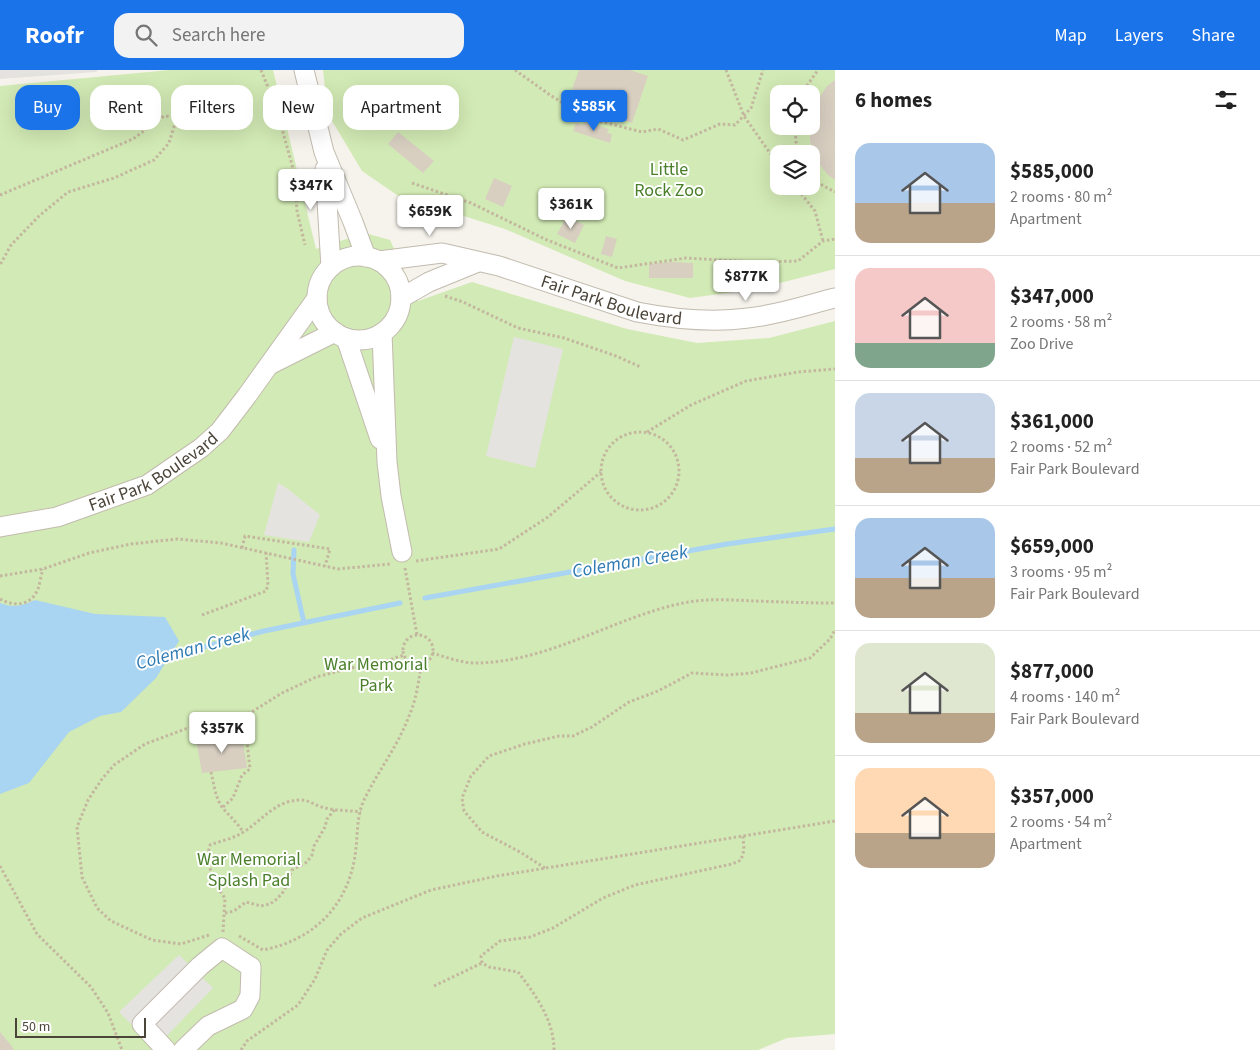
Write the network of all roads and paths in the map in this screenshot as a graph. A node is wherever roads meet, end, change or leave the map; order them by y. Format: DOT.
graph roads {
  1 [pos="261,70"];
  2 [pos="304,70"];
  3 [pos="515,70"];
  4 [pos="726,70"];
  5 [pos="763,70"];
  6 [pos="818,70"];
  7 [pos="807,85"];
  8 [pos="744,116"];
  9 [pos="324,152"];
  10 [pos="770,153"];
  11 [pos="412,183"];
  12 [pos="820,183"];
  13 [pos="835,192"];
  14 [pos="0,195"];
  15 [pos="802,195"];
  16 [pos="835,240"];
  17 [pos="822,241"];
  18 [pos="305,245"];
  19 [pos="372,259"];
  20 [pos="478,262"];
  21 [pos="0,265"];
  22 [pos="331,267"];
  23 [pos="440,294"];
  24 [pos="317,298"];
  25 [pos="401,298"];
  26 [pos="835,298"];
  27 [pos="382,333"];
  28 [pos="340,335"];
  29 [pos="271,364"];
  30 [pos="641,367"];
  31 [pos="835,369"];
  32 [pos="646,432"];
  33 [pos="387,462"];
  34 [pos="601,472"];
  35 [pos="0,527"];
  36 [pos="242,548"];
  37 [pos="266,552"];
  38 [pos="403,559"];
  39 [pos="325,566"];
  40 [pos="43,568"];
  41 [pos="0,576"];
  42 [pos="406,578"];
  43 [pos="0,599"];
  44 [pos="835,603"];
  45 [pos="202,615"];
  46 [pos="835,630"];
  47 [pos="417,633"];
  48 [pos="432,653"];
  49 [pos="404,654"];
  50 [pos="421,664"];
  51 [pos="244,715"];
  52 [pos="211,772"];
  53 [pos="223,807"];
  54 [pos="334,809"];
  55 [pos="361,812"];
  56 [pos="835,821"];
  57 [pos="243,832"];
  58 [pos="743,836"];
  59 [pos="0,866"];
  60 [pos="545,868"];
  61 [pos="225,913"];
  62 [pos="214,934"];
  63 [pos="482,963"];
  64 [pos="434,986"];
  65 [pos="122,1050"];
  66 [pos="166,1050"];
  67 [pos="182,1050"];
  68 [pos="241,1050"];
  69 [pos="554,1050"];
  1 -- 18 [label="path"];
  2 -- 9 [label="street"];
  3 -- 8 [label="path"];
  4 -- 8 [label="path"];
  5 -- 8 [label="path"];
  6 -- 7 [label="path"];
  8 -- 10 [label="path"];
  9 -- 19 [label="street"];
  9 -- 22 [label="street"];
  11 -- 17 [label="path"];
  12 -- 13 [label="path"];
  14 -- 21 [label="path"];
  15 -- 17 [label="path"];
  16 -- 17 [label="path"];
  19 -- 20 [label="street, Fair Park Boulevard"];
  19 -- 22 [label="street, Fair Park Boulevard"];
  19 -- 25 [label="street"];
  20 -- 25 [label="street"];
  20 -- 26 [label="street, Fair Park Boulevard"];
  22 -- 24 [label="street, Fair Park Boulevard"];
  23 -- 30 [label="path"];
  24 -- 28 [label="street"];
  24 -- 29 [label="street, Fair Park Boulevard"];
  25 -- 27 [label="street"];
  27 -- 28 [label="street, Fair Park Boulevard"];
  27 -- 33 [label="street"];
  28 -- 29 [label="street, Fair Park Boulevard"];
  28 -- 33 [label="street"];
  29 -- 35 [label="street, Fair Park Boulevard"];
  31 -- 32 [label="path"];
  32 -- 34 [label="path"];
  32 -- 34 [label="path"];
  33 -- 38 [label="street"];
  34 -- 38 [label="path"];
  36 -- 37 [label="path"];
  36 -- 39 [label="path"];
  36 -- 40 [label="path"];
  37 -- 39 [label="path"];
  37 -- 45 [label="path"];
  38 -- 39 [label="path"];
  40 -- 41 [label="path"];
  40 -- 43 [label="path"];
  42 -- 47 [label="path"];
  44 -- 48 [label="path"];
  46 -- 60 [label="path"];
  47 -- 48 [label="path"];
  47 -- 49 [label="path"];
  48 -- 50 [label="path"];
  49 -- 50 [label="path"];
  49 -- 51 [label="path"];
  50 -- 55 [label="path"];
  51 -- 53 [label="path"];
  51 -- 62 [label="path"];
  52 -- 53 [label="path"];
  53 -- 57 [label="path"];
  54 -- 55 [label="path"];
  54 -- 57 [label="path"];
  54 -- 61 [label="path"];
  55 -- 61 [label="path"];
  56 -- 58 [label="path"];
  57 -- 61 [label="path"];
  58 -- 60 [label="path"];
  58 -- 63 [label="path"];
  59 -- 65 [label="path"];
  60 -- 68 [label="path"];
  63 -- 64 [label="path"];
  63 -- 69 [label="path"];
  66 -- 67 [label="street"];
}
